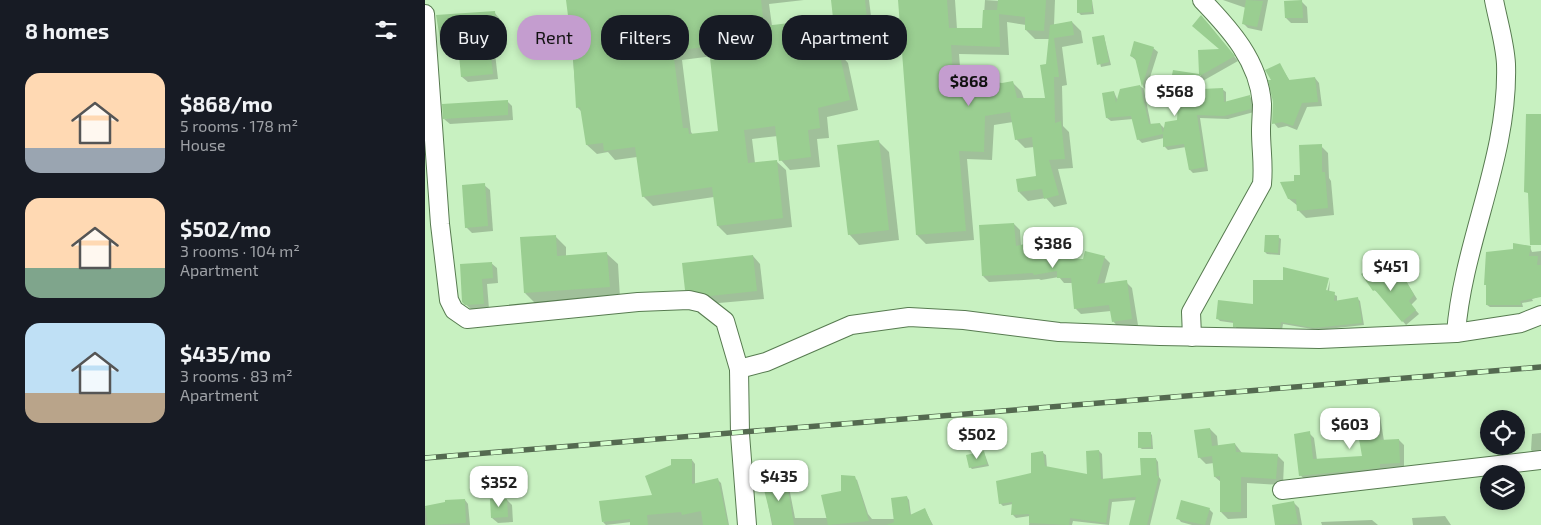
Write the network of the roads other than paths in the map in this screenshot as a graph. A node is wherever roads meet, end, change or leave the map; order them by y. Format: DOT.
graph roads {
  1 [pos="1202,0"];
  2 [pos="1494,0"];
  3 [pos="425,14"];
  4 [pos="1541,314"];
  5 [pos="1456,334"];
  6 [pos="1192,337"];
  7 [pos="739,369"];
  8 [pos="1541,460"];
  9 [pos="1281,490"];
  10 [pos="747,525"];
  1 -- 6 [label="street"];
  2 -- 5 [label="street"];
  3 -- 7 [label="street"];
  4 -- 5 [label="street"];
  5 -- 6 [label="street"];
  6 -- 7 [label="street"];
  7 -- 10 [label="street"];
  8 -- 9 [label="street"];
}
